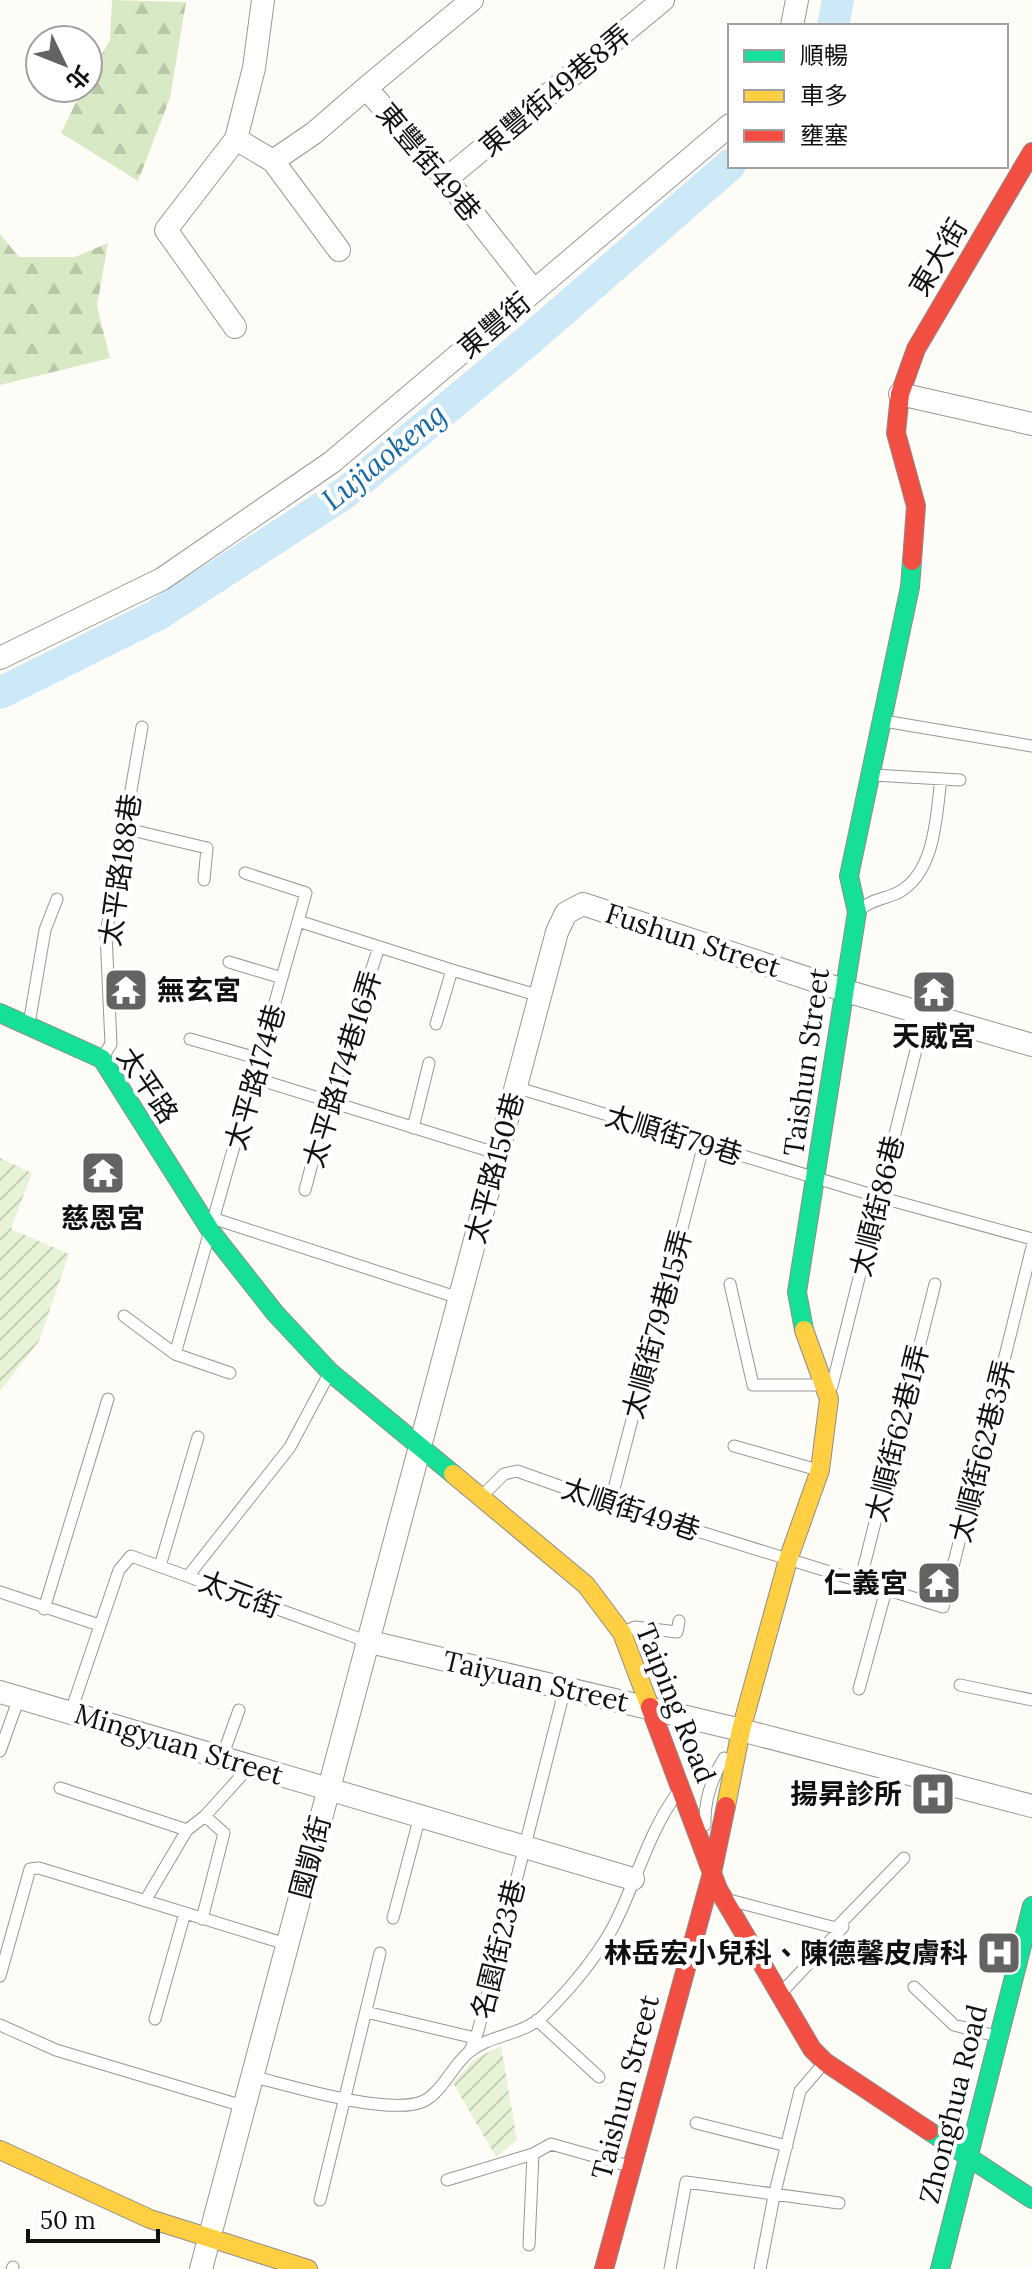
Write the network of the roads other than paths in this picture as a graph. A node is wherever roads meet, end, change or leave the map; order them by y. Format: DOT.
graph roads {
  1 [pos="263,0"];
  2 [pos="472,0"];
  3 [pos="663,0"];
  4 [pos="366,88"];
  5 [pos="728,127"];
  6 [pos="236,139"];
  7 [pos="1032,152"];
  8 [pos="273,161"];
  9 [pos="446,179"];
  10 [pos="339,250"];
  11 [pos="534,291"];
  12 [pos="235,327"];
  13 [pos="900,394"];
  14 [pos="1032,424"];
  15 [pos="0,658"];
  16 [pos="883,721"];
  17 [pos="142,727"];
  18 [pos="1032,746"];
  19 [pos="872,775"];
  20 [pos="941,779"];
  21 [pos="960,780"];
  22 [pos="123,828"];
  23 [pos="245,873"];
  24 [pos="204,880"];
  25 [pos="57,899"];
  26 [pos="583,904"];
  27 [pos="857,912"];
  28 [pos="298,921"];
  29 [pos="379,947"];
  30 [pos="229,962"];
  31 [pos="452,970"];
  32 [pos="282,978"];
  33 [pos="846,991"];
  34 [pos="540,996"];
  35 [pos="0,1013"];
  36 [pos="925,1014"];
  37 [pos="436,1024"];
  38 [pos="29,1025"];
  39 [pos="190,1039"];
  40 [pos="1032,1045"];
  41 [pos="102,1059"];
  42 [pos="260,1059"];
  43 [pos="429,1063"];
  44 [pos="254,1078"];
  45 [pos="515,1087"];
  46 [pos="329,1099"];
  47 [pos="413,1128"];
  48 [pos="704,1144"];
  49 [pos="499,1154"];
  50 [pos="817,1178"];
  51 [pos="305,1190"];
  52 [pos="879,1197"];
  53 [pos="213,1226"];
  54 [pos="1032,1239"];
  55 [pos="1032,1247"];
  56 [pos="730,1284"];
  57 [pos="935,1284"];
  58 [pos="459,1298"];
  59 [pos="124,1316"];
  60 [pos="175,1354"];
  61 [pos="330,1372"];
  62 [pos="230,1373"];
  63 [pos="827,1392"];
  64 [pos="108,1399"];
  65 [pos="198,1437"];
  66 [pos="420,1445"];
  67 [pos="734,1446"];
  68 [pos="820,1470"];
  69 [pos="482,1496"];
  70 [pos="610,1504"];
  71 [pos="788,1560"];
  72 [pos="160,1566"];
  73 [pos="189,1575"];
  74 [pos="860,1582"];
  75 [pos="886,1590"];
  76 [pos="0,1592"];
  77 [pos="943,1607"];
  78 [pos="44,1609"];
  79 [pos="679,1621"];
  80 [pos="99,1625"];
  81 [pos="622,1633"];
  82 [pos="366,1641"];
  83 [pos="960,1685"];
  84 [pos="565,1688"];
  85 [pos="859,1689"];
  86 [pos="10,1695"];
  87 [pos="1032,1700"];
  88 [pos="651,1709"];
  89 [pos="239,1710"];
  90 [pos="71,1711"];
  91 [pos="741,1730"];
  92 [pos="0,1751"];
  93 [pos="222,1757"];
  94 [pos="250,1766"];
  95 [pos="60,1788"];
  96 [pos="328,1788"];
  97 [pos="681,1789"];
  98 [pos="1032,1806"];
  99 [pos="205,1816"];
  100 [pos="420,1816"];
  101 [pos="187,1830"];
  102 [pos="523,1846"];
  103 [pos="709,1865"];
  104 [pos="633,1879"];
  105 [pos="725,1899"];
  106 [pos="145,1901"];
  107 [pos="1032,1906"];
  108 [pos="185,1913"];
  109 [pos="393,1918"];
  110 [pos="202,1919"];
  111 [pos="286,1944"];
  112 [pos="380,1953"];
  113 [pos="0,1976"];
  114 [pos="1032,1977"];
  115 [pos="914,1987"];
  116 [pos="780,1994"];
  117 [pos="366,2012"];
  118 [pos="155,2019"];
  119 [pos="537,2020"];
  120 [pos="0,2025"];
  121 [pos="999,2037"];
  122 [pos="475,2038"];
  123 [pos="470,2051"];
  124 [pos="825,2062"];
  125 [pos="251,2076"];
  126 [pos="599,2077"];
  127 [pos="344,2099"];
  128 [pos="243,2106"];
  129 [pos="696,2123"];
  130 [pos="787,2146"];
  131 [pos="0,2150"];
  132 [pos="533,2154"];
  133 [pos="977,2161"];
  134 [pos="633,2167"];
  135 [pos="447,2180"];
  136 [pos="774,2196"];
  137 [pos="1032,2199"];
  138 [pos="320,2200"];
  139 [pos="839,2203"];
  140 [pos="208,2241"];
  141 [pos="529,2245"];
  142 [pos="201,2269"];
  143 [pos="308,2269"];
  144 [pos="604,2269"];
  145 [pos="670,2269"];
  146 [pos="760,2269"];
  147 [pos="940,2269"];
  148 [pos="959,2269"];
  1 -- 6 [label="street"];
  2 -- 4 [label="street"];
  3 -- 9 [label="street, 東豐街49巷8弄"];
  4 -- 8 [label="street, 東豐街49巷"];
  4 -- 9 [label="street, 東豐街49巷"];
  5 -- 11 [label="street, 東豐街"];
  6 -- 8 [label="street"];
  6 -- 12 [label="street"];
  7 -- 13 [label="street, 東大街"];
  8 -- 10 [label="street"];
  9 -- 11 [label="street, 東豐街49巷"];
  11 -- 15 [label="street, 東豐街"];
  13 -- 14 [label="street"];
  13 -- 16 [label="street, Taishun Street"];
  16 -- 18 [label="lane"];
  16 -- 19 [label="street, Taishun Street"];
  17 -- 22 [label="lane, 太平路188巷"];
  19 -- 20 [label="lane"];
  19 -- 27 [label="street, Taishun Street"];
  20 -- 21 [label="lane"];
  20 -- 27 [label="lane"];
  22 -- 24 [label="lane"];
  22 -- 41 [label="lane, 太平路188巷"];
  23 -- 28 [label="lane, 太平路174巷"];
  25 -- 38 [label="lane"];
  26 -- 33 [label="street, Fushun Street"];
  26 -- 34 [label="street, 太平路150巷"];
  27 -- 33 [label="street, Taishun Street"];
  28 -- 29 [label="lane"];
  28 -- 32 [label="lane, 太平路174巷"];
  29 -- 31 [label="lane"];
  29 -- 46 [label="lane, 太平路174巷16弄"];
  30 -- 32 [label="lane"];
  31 -- 34 [label="lane"];
  31 -- 37 [label="lane"];
  32 -- 42 [label="lane, 太平路174巷"];
  33 -- 36 [label="street, Fushun Street"];
  33 -- 50 [label="street, Taishun Street"];
  34 -- 45 [label="street, 太平路150巷"];
  35 -- 38 [label="street, 太平路"];
  36 -- 40 [label="street, Fushun Street"];
  36 -- 52 [label="lane, 太順街86巷"];
  38 -- 41 [label="street, 太平路"];
  39 -- 42 [label="lane"];
  41 -- 53 [label="street, 太平路"];
  42 -- 44 [label="lane, 太平路174巷"];
  43 -- 47 [label="lane"];
  44 -- 46 [label="lane"];
  44 -- 53 [label="lane, 太平路174巷"];
  45 -- 48 [label="lane, 太順街79巷"];
  45 -- 49 [label="street, 太平路150巷"];
  46 -- 47 [label="lane"];
  46 -- 51 [label="lane, 太平路174巷16弄"];
  47 -- 49 [label="lane"];
  48 -- 50 [label="lane, 太順街79巷"];
  48 -- 70 [label="lane, 太順街79巷15弄"];
  49 -- 58 [label="street, 太平路150巷"];
  50 -- 52 [label="lane, 太順街79巷"];
  50 -- 63 [label="street, Taishun Street"];
  52 -- 54 [label="lane, 太順街79巷"];
  52 -- 63 [label="lane, 太順街86巷"];
  53 -- 58 [label="lane"];
  53 -- 60 [label="lane, 太平路174巷"];
  53 -- 61 [label="street, Taiping Road"];
  55 -- 77 [label="lane, 太順街62巷3弄"];
  56 -- 63 [label="lane"];
  57 -- 74 [label="lane, 太順街62巷1弄"];
  58 -- 66 [label="street, 太平路150巷"];
  59 -- 60 [label="lane"];
  60 -- 62 [label="lane"];
  61 -- 66 [label="street, Taiping Road"];
  61 -- 73 [label="lane"];
  63 -- 68 [label="street, Taishun Street"];
  64 -- 78 [label="lane"];
  65 -- 72 [label="lane"];
  66 -- 69 [label="street, Taiping Road"];
  66 -- 82 [label="street, 國凱街"];
  67 -- 68 [label="lane"];
  68 -- 71 [label="street, Taishun Street"];
  69 -- 70 [label="lane, 太順街49巷"];
  69 -- 81 [label="street, Taiping Road"];
  70 -- 71 [label="lane, 太順街49巷"];
  71 -- 74 [label="lane, 太順街49巷"];
  71 -- 91 [label="street, Taishun Street"];
  72 -- 73 [label="lane, 太元街"];
  72 -- 80 [label="lane, 太元街"];
  73 -- 82 [label="lane, 太元街"];
  74 -- 75 [label="lane, 太順街49巷"];
  75 -- 77 [label="lane, 太順街49巷"];
  75 -- 85 [label="lane"];
  76 -- 78 [label="lane"];
  78 -- 80 [label="lane"];
  79 -- 81 [label="lane"];
  80 -- 90 [label="lane"];
  81 -- 88 [label="street, Taiping Road"];
  82 -- 84 [label="street, Taiyuan Street"];
  82 -- 96 [label="street, 國凱街"];
  83 -- 87 [label="lane"];
  84 -- 88 [label="street, Taiyuan Street"];
  84 -- 102 [label="lane, 名園街23巷"];
  86 -- 90 [label="street, Mingyuan Street"];
  86 -- 92 [label="lane"];
  88 -- 91 [label="street, Taiyuan Street"];
  88 -- 97 [label="street, Taiping Road"];
  89 -- 93 [label="lane"];
  90 -- 93 [label="street, Mingyuan Street"];
  91 -- 98 [label="street, Taiyuan Street"];
  91 -- 103 [label="street, Taishun Street"];
  93 -- 94 [label="street, Mingyuan Street"];
  94 -- 96 [label="street, Mingyuan Street"];
  94 -- 99 [label="lane"];
  95 -- 101 [label="lane"];
  96 -- 100 [label="street, Mingyuan Street"];
  96 -- 111 [label="street, 國凱街"];
  97 -- 103 [label="street, Taiping Road"];
  97 -- 104 [label="lane"];
  99 -- 101 [label="lane"];
  99 -- 110 [label="lane"];
  100 -- 102 [label="street, Mingyuan Street"];
  100 -- 109 [label="lane"];
  101 -- 106 [label="lane"];
  102 -- 104 [label="street, Mingyuan Street"];
  102 -- 122 [label="lane, 名園街23巷"];
  103 -- 105 [label="street, Taiping Road"];
  103 -- 134 [label="street, Taishun Street"];
  104 -- 119 [label="lane"];
  105 -- 116 [label="street, Taiping Road"];
  105 -- 116 [label="lane"];
  106 -- 108 [label="lane"];
  106 -- 113 [label="lane"];
  107 -- 121 [label="street, Zhonghua Road"];
  108 -- 110 [label="lane"];
  108 -- 118 [label="lane"];
  110 -- 111 [label="lane"];
  111 -- 125 [label="street, 國凱街"];
  112 -- 117 [label="lane"];
  114 -- 133 [label="street, Zhonghua Road"];
  115 -- 121 [label="lane"];
  116 -- 124 [label="street, Taiping Road"];
  117 -- 122 [label="lane"];
  117 -- 127 [label="lane"];
  119 -- 123 [label="lane"];
  119 -- 126 [label="lane"];
  120 -- 128 [label="lane"];
  121 -- 133 [label="street, Zhonghua Road"];
  122 -- 123 [label="lane, 名園街23巷"];
  123 -- 127 [label="lane"];
  124 -- 130 [label="lane"];
  124 -- 133 [label="street, Taiping Road"];
  125 -- 127 [label="lane"];
  125 -- 128 [label="street, 國凱街"];
  127 -- 138 [label="lane"];
  128 -- 140 [label="street, 國凱街"];
  129 -- 130 [label="lane"];
  130 -- 136 [label="lane"];
  131 -- 140 [label="street"];
  132 -- 134 [label="lane"];
  132 -- 135 [label="lane"];
  132 -- 141 [label="lane"];
  133 -- 137 [label="street, Taiping Road"];
  133 -- 147 [label="street, Zhonghua Road"];
  133 -- 148 [label="street, Zhonghua Road"];
  134 -- 144 [label="street, Taishun Street"];
  136 -- 139 [label="lane"];
  136 -- 145 [label="lane"];
  136 -- 146 [label="lane"];
  140 -- 142 [label="street, 國凱街"];
  140 -- 143 [label="street"];
}
